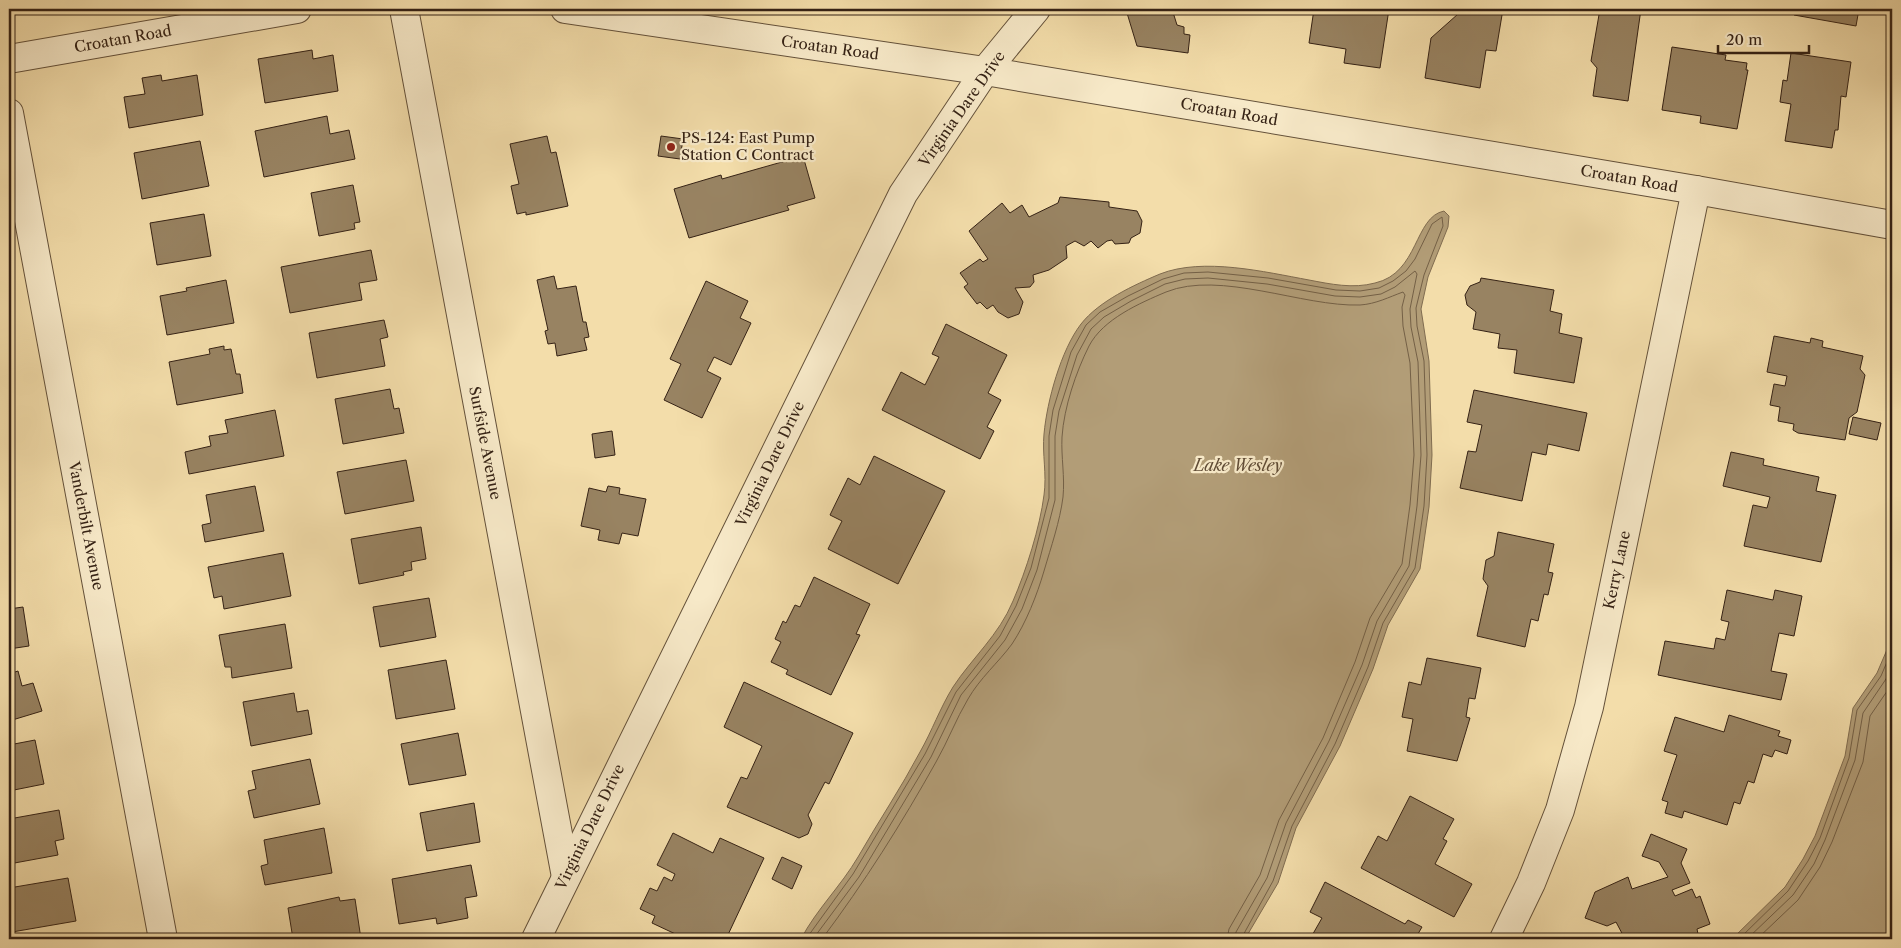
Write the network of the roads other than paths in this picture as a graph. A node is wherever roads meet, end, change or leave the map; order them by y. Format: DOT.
graph roads {
  1 [pos="297,9"];
  2 [pos="404,9"];
  3 [pos="565,9"];
  4 [pos="1036,9"];
  5 [pos="10,52"];
  6 [pos="985,71"];
  7 [pos="9,113"];
  8 [pos="1696,190"];
  9 [pos="1892,225"];
  10 [pos="566,877"];
  11 [pos="163,939"];
  12 [pos="536,939"];
  13 [pos="1504,939"];
  1 -- 5 [label="street, Croatan Road"];
  2 -- 10 [label="street, Surfside Avenue"];
  3 -- 6 [label="street, Croatan Road"];
  4 -- 6 [label="street, Virginia Dare Drive"];
  6 -- 8 [label="street, Croatan Road"];
  6 -- 10 [label="street, Virginia Dare Drive"];
  7 -- 11 [label="street, Vanderbilt Avenue"];
  8 -- 9 [label="street, Croatan Road"];
  8 -- 13 [label="street, Kerry Lane"];
  10 -- 12 [label="street, Virginia Dare Drive"];
}
